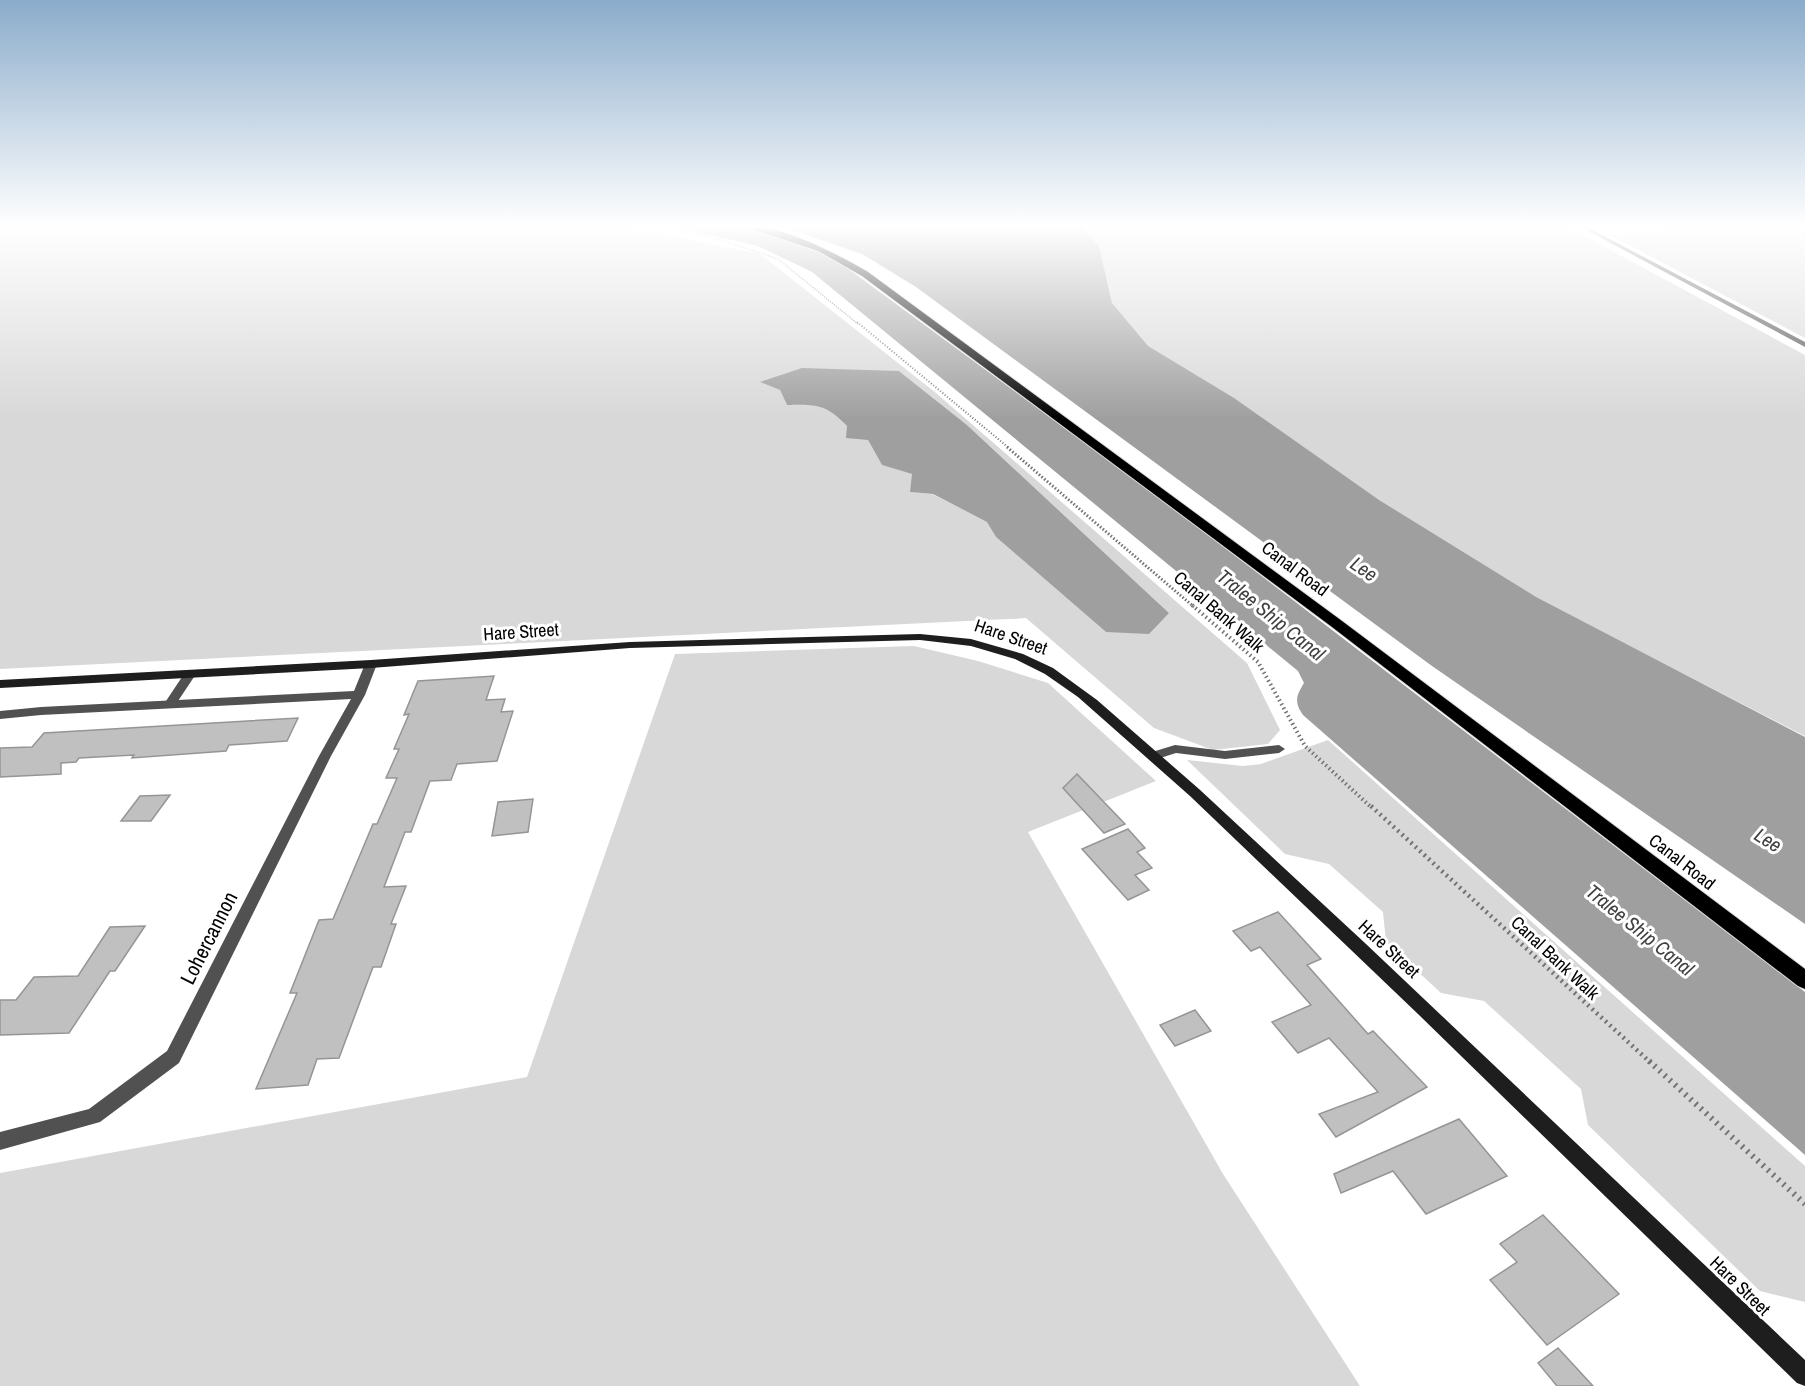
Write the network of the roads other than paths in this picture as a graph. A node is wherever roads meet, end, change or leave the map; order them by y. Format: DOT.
graph roads {
  1 [pos="886,290"];
  2 [pos="1701,290"];
  3 [pos="1805,345"];
  4 [pos="371,664"];
  5 [pos="190,674"];
  6 [pos="0,684"];
  7 [pos="359,695"];
  8 [pos="170,704"];
  9 [pos="0,715"];
  10 [pos="1280,748"];
  11 [pos="1154,756"];
  12 [pos="1805,980"];
  13 [pos="0,1141"];
  14 [pos="1805,1375"];
  1 -- 12 [label="main road, Canal Road"];
  2 -- 3 [label="street"];
  4 -- 5 [label="street, Hare Street"];
  4 -- 7 [label="street, Lohercannon"];
  4 -- 11 [label="street, Hare Street"];
  5 -- 6 [label="street, Hare Street"];
  5 -- 8 [label="street"];
  7 -- 8 [label="street"];
  7 -- 13 [label="street, Lohercannon"];
  8 -- 9 [label="street"];
  10 -- 11 [label="street"];
  11 -- 14 [label="street, Hare Street"];
}
